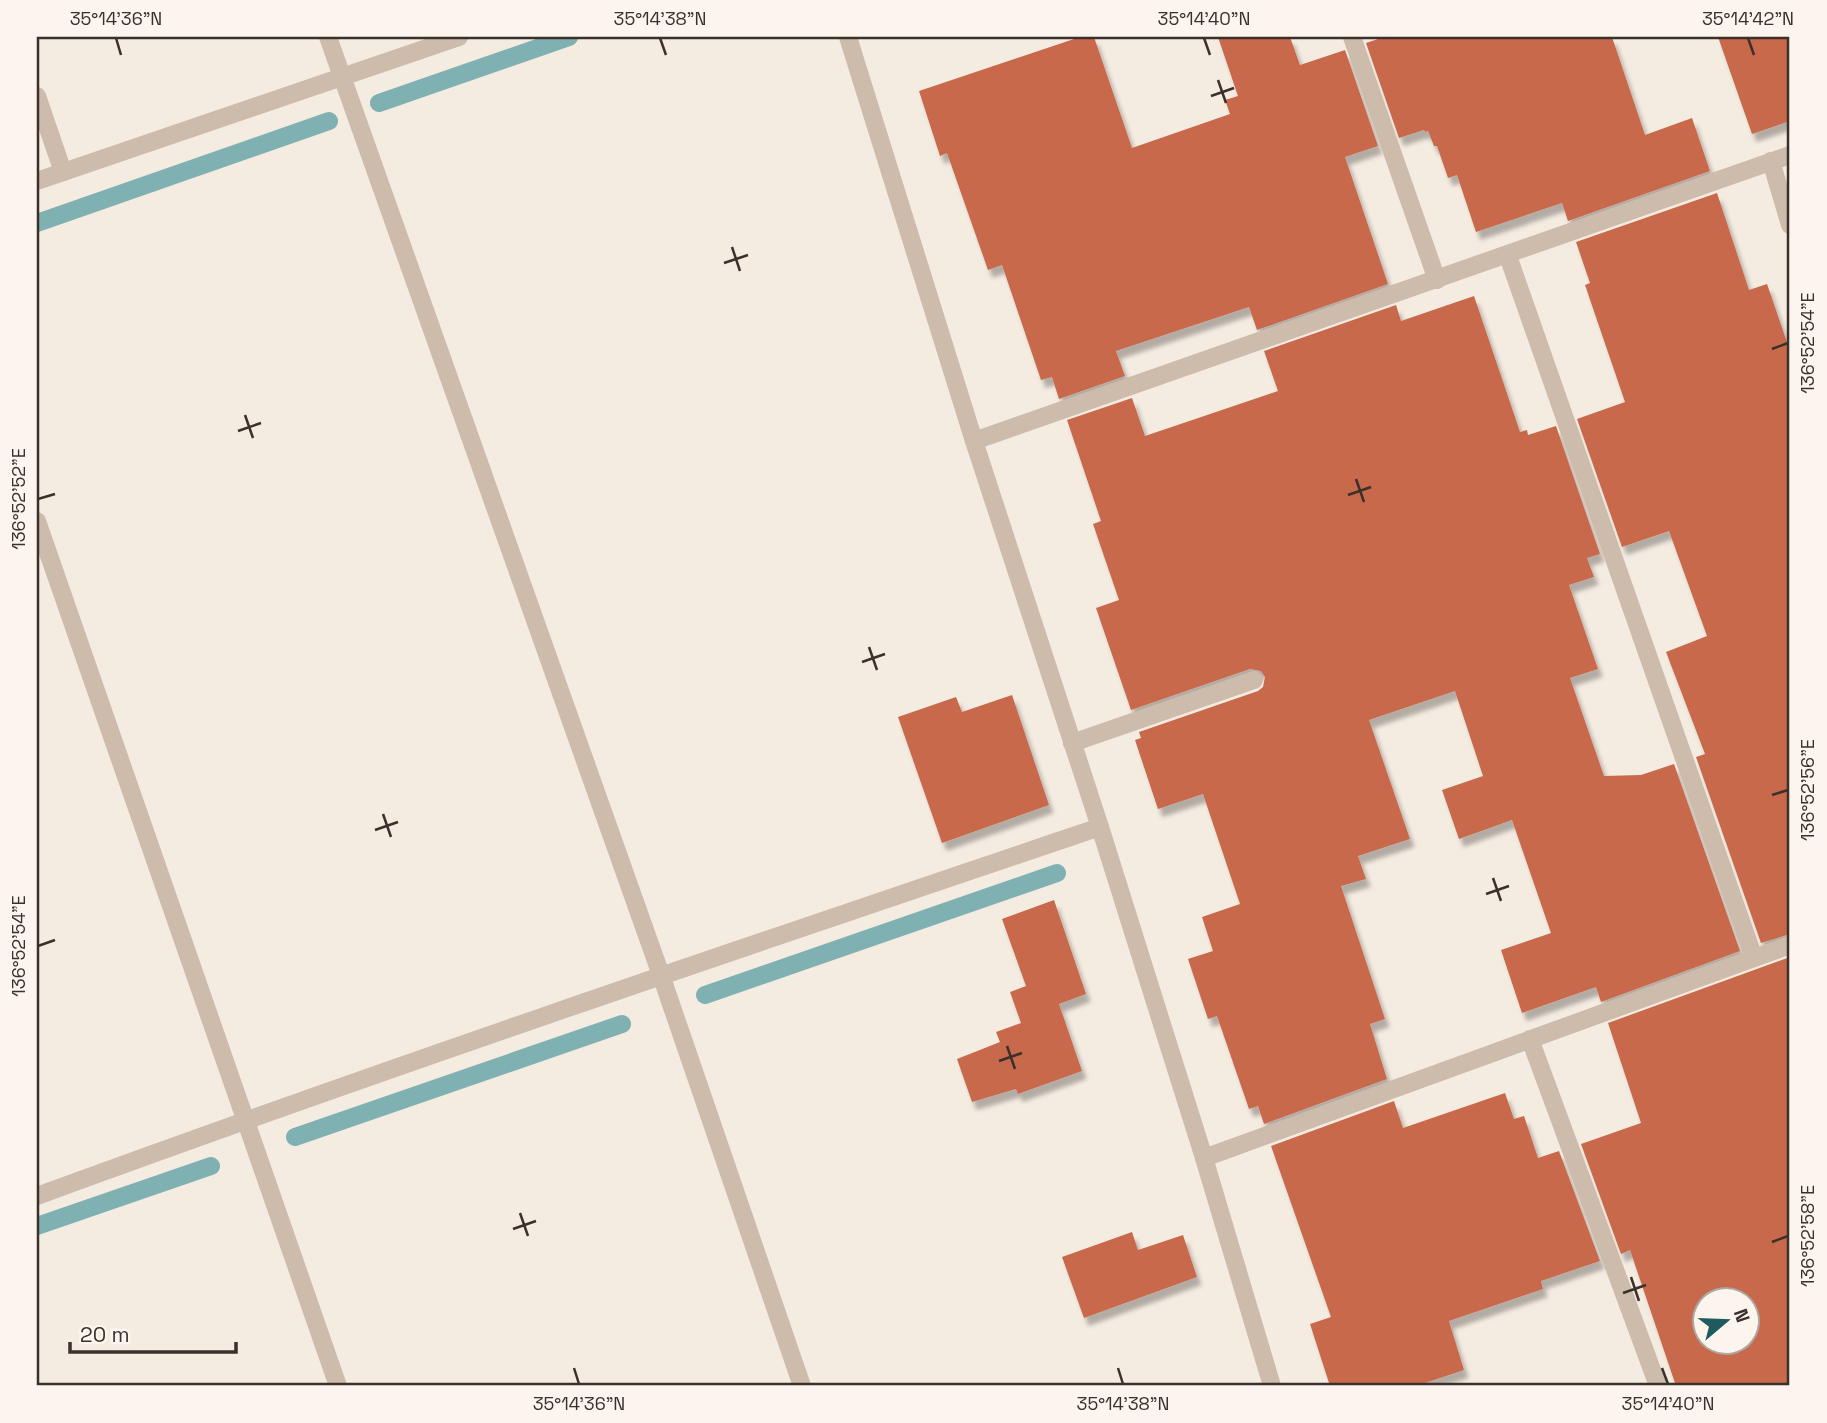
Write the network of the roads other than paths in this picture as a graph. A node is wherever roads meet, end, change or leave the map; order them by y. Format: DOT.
graph roads {
  1 [pos="328,37"];
  2 [pos="459,37"];
  3 [pos="848,37"];
  4 [pos="1352,37"];
  5 [pos="342,77"];
  6 [pos="37,96"];
  7 [pos="1790,155"];
  8 [pos="1771,161"];
  9 [pos="63,172"];
  10 [pos="37,181"];
  11 [pos="1790,225"];
  12 [pos="1508,256"];
  13 [pos="1437,280"];
  14 [pos="974,441"];
  15 [pos="37,521"];
  16 [pos="1254,680"];
  17 [pos="1072,743"];
  18 [pos="1100,827"];
  19 [pos="1790,945"];
  20 [pos="1754,958"];
  21 [pos="661,975"];
  22 [pos="1530,1039"];
  23 [pos="244,1120"];
  24 [pos="1204,1158"];
  25 [pos="37,1196"];
  26 [pos="338,1386"];
  27 [pos="802,1386"];
  28 [pos="1272,1386"];
  29 [pos="1658,1386"];
  1 -- 5 [label="street"];
  2 -- 5 [label="street"];
  3 -- 14 [label="street"];
  4 -- 13 [label="street"];
  5 -- 9 [label="street"];
  5 -- 21 [label="street"];
  6 -- 9 [label="street"];
  7 -- 8 [label="street"];
  8 -- 11 [label="street"];
  8 -- 12 [label="street"];
  9 -- 10 [label="street"];
  12 -- 13 [label="street"];
  12 -- 20 [label="street"];
  13 -- 14 [label="street"];
  14 -- 17 [label="street"];
  15 -- 23 [label="street"];
  16 -- 17 [label="street"];
  17 -- 18 [label="street"];
  18 -- 21 [label="street"];
  18 -- 24 [label="street"];
  19 -- 20 [label="street"];
  20 -- 22 [label="street"];
  21 -- 23 [label="street"];
  21 -- 27 [label="street"];
  22 -- 24 [label="street"];
  22 -- 29 [label="street"];
  23 -- 25 [label="street"];
  23 -- 26 [label="street"];
  24 -- 28 [label="street"];
}
